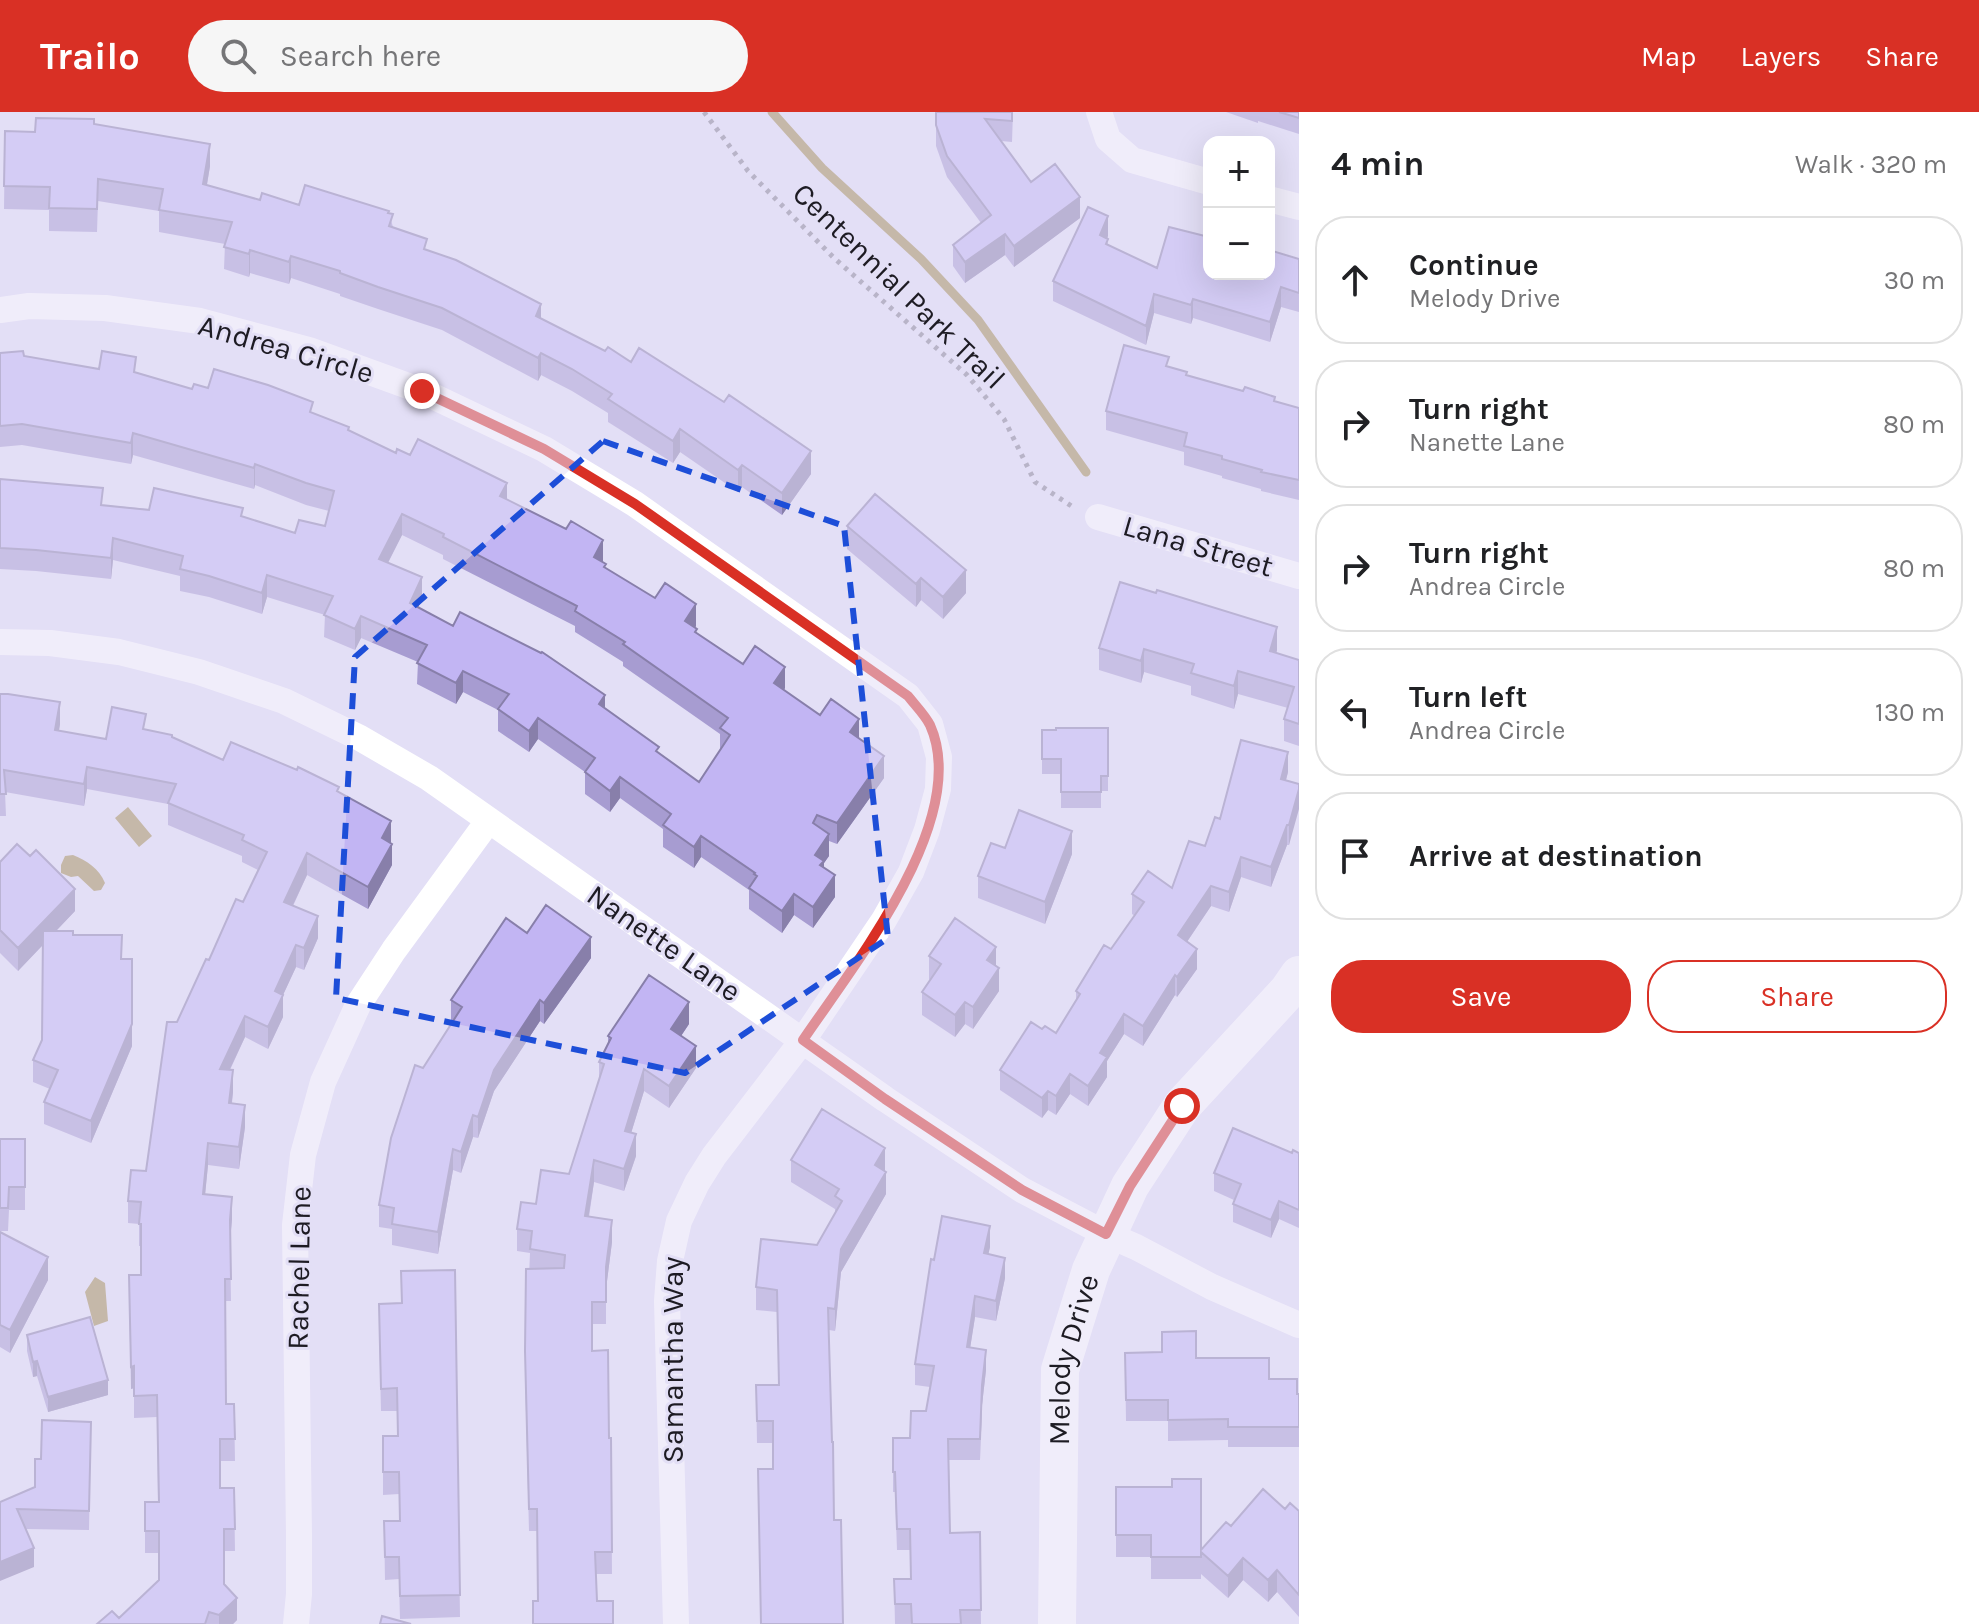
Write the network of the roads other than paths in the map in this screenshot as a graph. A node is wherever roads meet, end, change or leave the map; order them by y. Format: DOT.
graph roads {
  1 [pos="1099,112"];
  2 [pos="1203,180"];
  3 [pos="1275,201"];
  4 [pos="1299,207"];
  5 [pos="0,310"];
  6 [pos="1098,517"];
  7 [pos="1299,576"];
  8 [pos="0,642"];
  9 [pos="489,820"];
  10 [pos="1299,975"];
  11 [pos="803,1040"];
  12 [pos="1106,1234"];
  13 [pos="1299,1325"];
  14 [pos="296,1624"];
  15 [pos="676,1624"];
  16 [pos="1057,1624"];
  1 -- 2 [label="street"];
  3 -- 4 [label="street"];
  5 -- 11 [label="street, Andrea Circle"];
  6 -- 7 [label="street, Lana Street"];
  8 -- 9 [label="street, Nanette Lane"];
  9 -- 11 [label="street, Nanette Lane"];
  9 -- 14 [label="street, Rachel Lane"];
  10 -- 12 [label="street, Melody Drive"];
  11 -- 12 [label="street, Nanette Lane"];
  11 -- 15 [label="street, Samantha Way"];
  12 -- 13 [label="street, Nanette Lane"];
  12 -- 16 [label="street, Melody Drive"];
}
